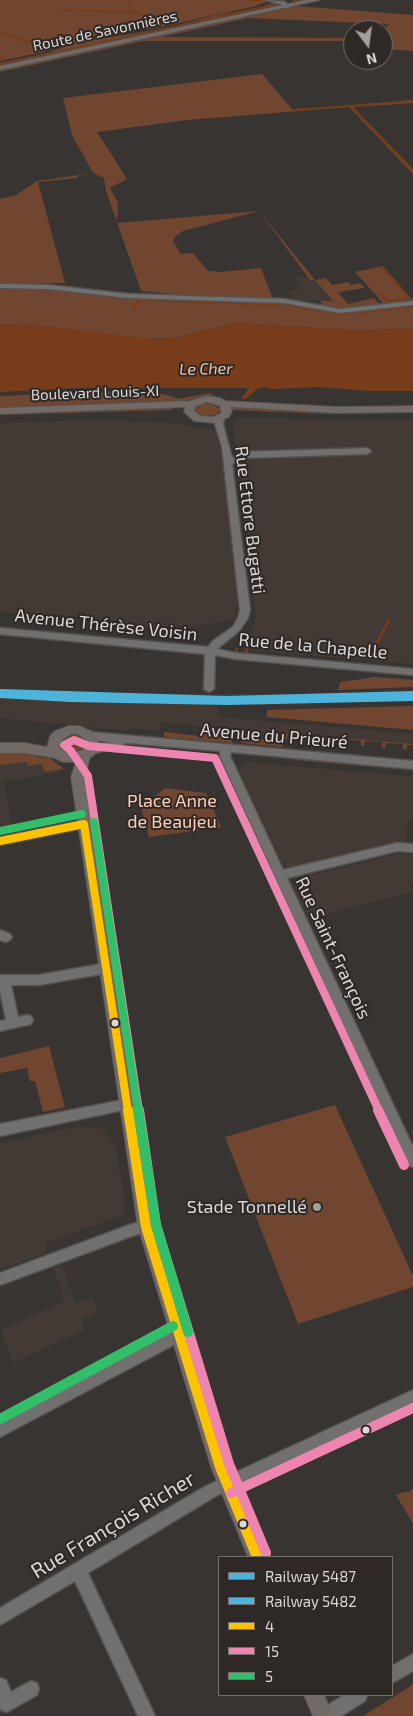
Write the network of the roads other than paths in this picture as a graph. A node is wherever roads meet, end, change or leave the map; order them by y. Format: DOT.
graph roads {
  1 [pos="269,0"];
  2 [pos="307,0"];
  3 [pos="316,0"];
  4 [pos="287,5"];
  5 [pos="0,68"];
  6 [pos="0,286"];
  7 [pos="413,303"];
  8 [pos="192,404"];
  9 [pos="413,408"];
  10 [pos="0,411"];
  11 [pos="223,413"];
  12 [pos="191,415"];
  13 [pos="413,416"];
  14 [pos="0,418"];
  15 [pos="203,421"];
  16 [pos="220,430"];
  17 [pos="367,451"];
  18 [pos="227,464"];
  19 [pos="0,631"];
  20 [pos="210,651"];
  21 [pos="413,672"];
  22 [pos="209,689"];
  23 [pos="90,736"];
  24 [pos="56,738"];
  25 [pos="132,741"];
  26 [pos="0,747"];
  27 [pos="226,749"];
  28 [pos="87,753"];
  29 [pos="61,755"];
  30 [pos="413,765"];
  31 [pos="78,777"];
  32 [pos="84,824"];
  33 [pos="0,841"];
  34 [pos="413,848"];
  35 [pos="281,875"];
  36 [pos="107,968"];
  37 [pos="2,981"];
  38 [pos="27,1020"];
  39 [pos="13,1023"];
  40 [pos="0,1026"];
  41 [pos="128,1104"];
  42 [pos="0,1130"];
  43 [pos="413,1161"];
  44 [pos="146,1227"];
  45 [pos="0,1279"];
  46 [pos="178,1335"];
  47 [pos="413,1397"];
  48 [pos="0,1430"];
  49 [pos="226,1484"];
  50 [pos="257,1556"];
  51 [pos="78,1570"];
  52 [pos="0,1617"];
  53 [pos="413,1662"];
  54 [pos="393,1674"];
  55 [pos="0,1686"];
  56 [pos="31,1688"];
  57 [pos="314,1696"];
  58 [pos="357,1696"];
  59 [pos="147,1716"];
  60 [pos="324,1716"];
  1 -- 4 [label="street"];
  2 -- 4 [label="main road, Route de Savonnières"];
  3 -- 4 [label="main road, Route de Savonnières"];
  4 -- 5 [label="main road, Route de Savonnières"];
  6 -- 7 [label="street"];
  8 -- 10 [label="main road, Boulevard Louis-XI"];
  8 -- 11 [label="main road, Boulevard Louis-XI"];
  8 -- 12 [label="main road"];
  9 -- 11 [label="main road"];
  11 -- 13 [label="main road"];
  11 -- 15 [label="main road"];
  11 -- 16 [label="street, Rue Ettore Bugatti"];
  12 -- 14 [label="main road, Boulevard Louis-XI"];
  12 -- 15 [label="main road"];
  15 -- 16 [label="street, Rue Ettore Bugatti"];
  16 -- 18 [label="street, Rue Ettore Bugatti"];
  17 -- 18 [label="street"];
  18 -- 20 [label="street, Rue Ettore Bugatti"];
  19 -- 20 [label="street, Avenue Thérèse Voisin"];
  20 -- 21 [label="street, Rue de la Chapelle"];
  20 -- 22 [label="street"];
  23 -- 24 [label="main road"];
  23 -- 25 [label="street, Avenue du Prieuré"];
  23 -- 28 [label="main road"];
  24 -- 26 [label="main road"];
  24 -- 29 [label="main road"];
  25 -- 27 [label="street, Avenue du Prieuré"];
  25 -- 28 [label="street, Avenue du Prieuré"];
  26 -- 29 [label="main road"];
  27 -- 30 [label="street, Avenue du Prieuré"];
  27 -- 35 [label="street, Rue Saint-François"];
  28 -- 29 [label="main road"];
  28 -- 31 [label="main road"];
  29 -- 31 [label="main road"];
  31 -- 32 [label="main road"];
  32 -- 33 [label="street"];
  32 -- 36 [label="main road"];
  34 -- 35 [label="street"];
  35 -- 43 [label="street, Rue Saint-François"];
  36 -- 37 [label="street"];
  36 -- 41 [label="main road"];
  37 -- 39 [label="street"];
  38 -- 39 [label="street"];
  39 -- 40 [label="street"];
  41 -- 42 [label="street"];
  41 -- 44 [label="main road"];
  44 -- 45 [label="street"];
  44 -- 46 [label="main road"];
  46 -- 48 [label="street"];
  46 -- 49 [label="main road"];
  47 -- 49 [label="street, Rue François Richer"];
  49 -- 50 [label="main road"];
  49 -- 51 [label="street, Rue François Richer"];
  51 -- 52 [label="street, Rue François Richer"];
  51 -- 59 [label="street"];
  53 -- 54 [label="street"];
  55 -- 56 [label="street"];
  57 -- 60 [label="main road"];
  58 -- 60 [label="street"];
}
